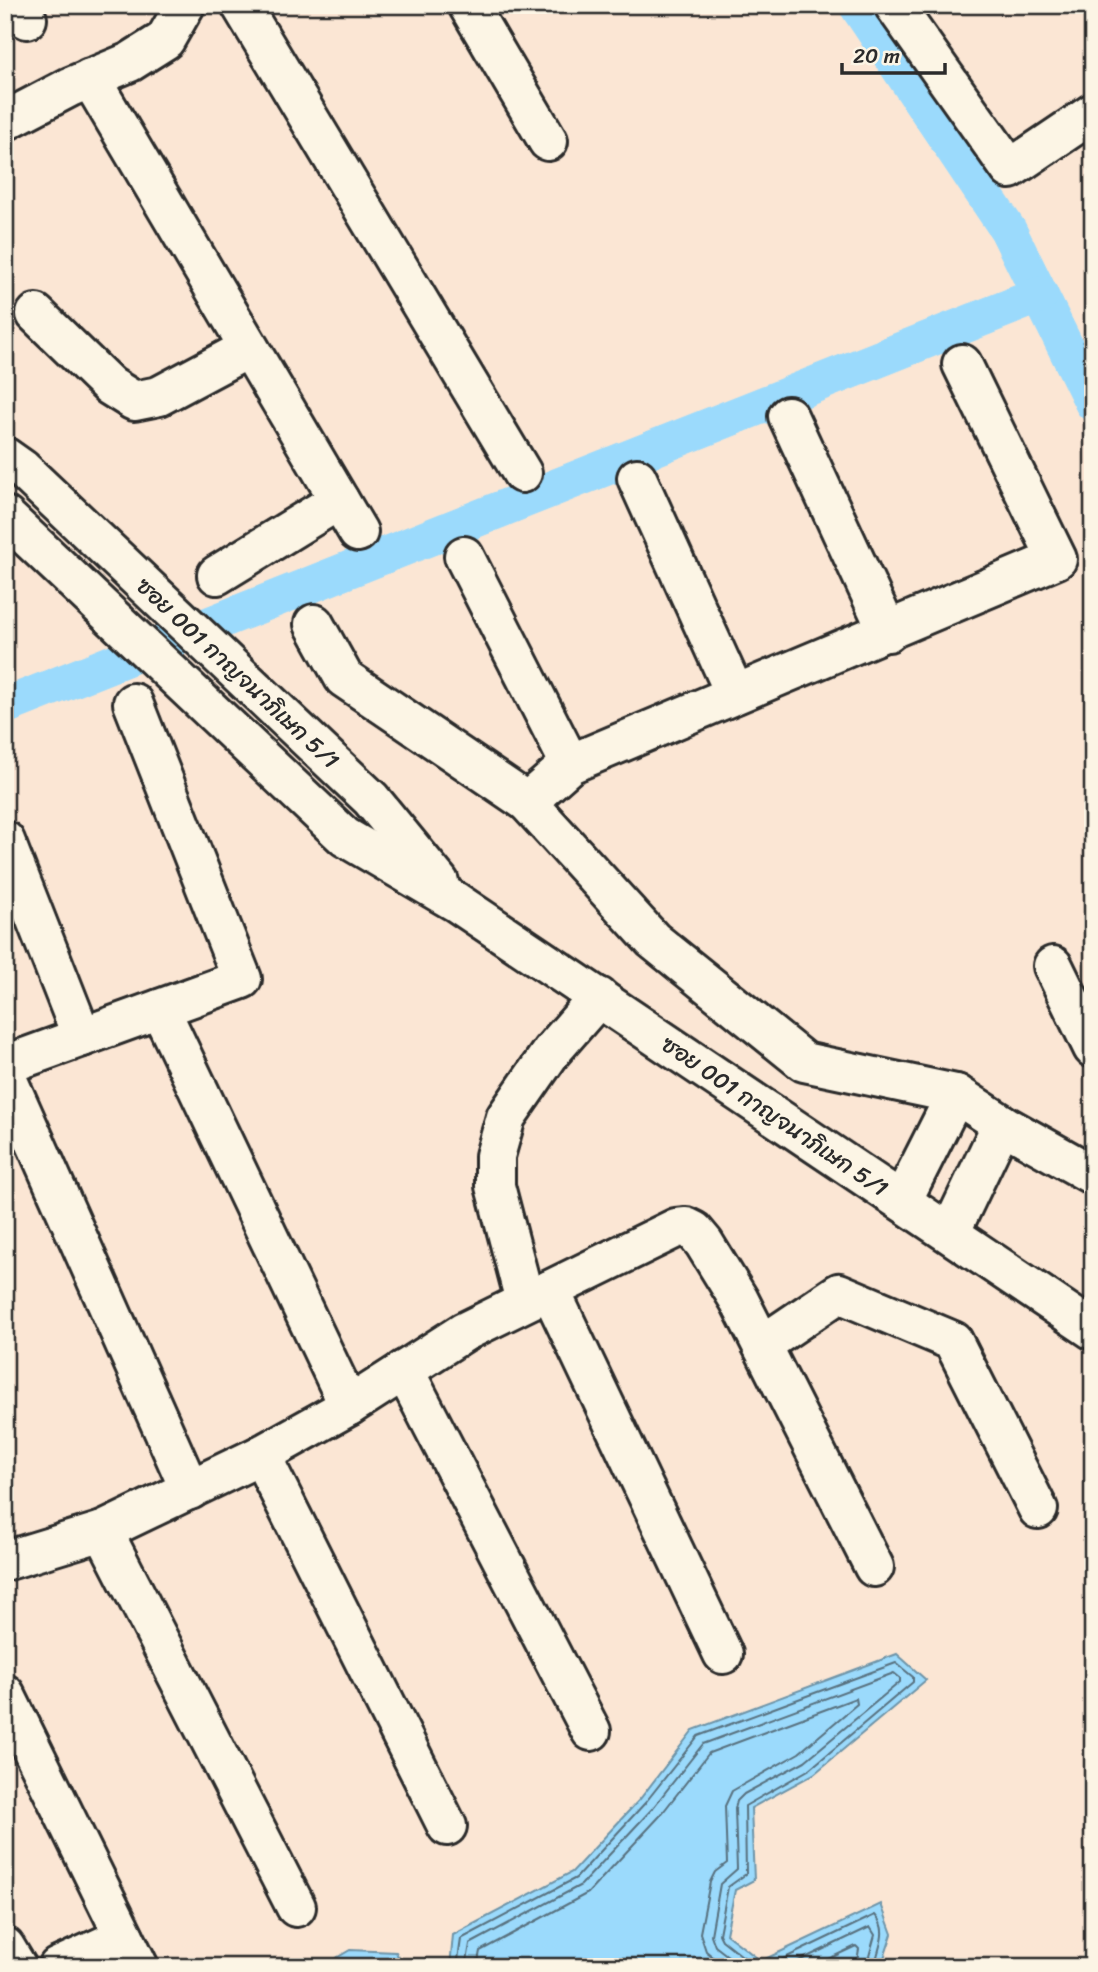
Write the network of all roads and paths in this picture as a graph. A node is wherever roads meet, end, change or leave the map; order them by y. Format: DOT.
graph roads {
  1 [pos="185,5"];
  2 [pos="242,5"];
  3 [pos="468,5"];
  4 [pos="894,5"];
  5 [pos="90,78"];
  6 [pos="1093,113"];
  7 [pos="5,121"];
  8 [pos="548,141"];
  9 [pos="36,314"];
  10 [pos="250,348"];
  11 [pos="962,364"];
  12 [pos="788,416"];
  13 [pos="14,463"];
  14 [pos="522,473"];
  15 [pos="637,478"];
  16 [pos="339,500"];
  17 [pos="5,516"];
  18 [pos="358,532"];
  19 [pos="464,556"];
  20 [pos="217,575"];
  21 [pos="314,624"];
  22 [pos="888,632"];
  23 [pos="735,694"];
  24 [pos="132,703"];
  25 [pos="570,764"];
  26 [pos="527,802"];
  27 [pos="5,842"];
  28 [pos="456,902"];
  29 [pos="1053,966"];
  30 [pos="599,998"];
  31 [pos="160,1009"];
  32 [pos="82,1037"];
  33 [pos="1093,1048"];
  34 [pos="5,1065"];
  35 [pos="5,1074"];
  36 [pos="956,1094"];
  37 [pos="1002,1124"];
  38 [pos="1093,1175"];
  39 [pos="902,1202"];
  40 [pos="950,1234"];
  41 [pos="537,1295"];
  42 [pos="1093,1330"];
  43 [pos="762,1345"];
  44 [pos="404,1370"];
  45 [pos="349,1406"];
  46 [pos="261,1455"];
  47 [pos="190,1490"];
  48 [pos="1038,1508"];
  49 [pos="103,1531"];
  50 [pos="5,1561"];
  51 [pos="873,1567"];
  52 [pos="723,1654"];
  53 [pos="5,1694"];
  54 [pos="591,1731"];
  55 [pos="447,1826"];
  56 [pos="296,1907"];
  57 [pos="5,1947"];
  58 [pos="132,1952"];
  59 [pos="17,1967"];
  60 [pos="58,1967"];
  1 -- 5 [label="street"];
  2 -- 14 [label="street"];
  3 -- 8 [label="street"];
  4 -- 6 [label="street"];
  5 -- 7 [label="street"];
  5 -- 10 [label="street"];
  9 -- 10 [label="street"];
  10 -- 16 [label="street"];
  11 -- 22 [label="street"];
  12 -- 22 [label="street"];
  13 -- 28 [label="street, ซอย 001 กาญจนาภิเษก 5/1"];
  15 -- 23 [label="street"];
  16 -- 18 [label="street"];
  16 -- 20 [label="street"];
  17 -- 28 [label="street, ซอย 001 กาญจนาภิเษก 5/1"];
  19 -- 25 [label="street"];
  21 -- 26 [label="street"];
  22 -- 23 [label="street"];
  23 -- 25 [label="street"];
  24 -- 31 [label="street"];
  25 -- 26 [label="street"];
  26 -- 36 [label="street"];
  27 -- 32 [label="street"];
  28 -- 30 [label="street, ซอย 001 กาญจนาภิเษก 5/1"];
  29 -- 33 [label="street"];
  30 -- 39 [label="street, ซอย 001 กาญจนาภิเษก 5/1"];
  30 -- 41 [label="street"];
  31 -- 32 [label="street"];
  31 -- 45 [label="street"];
  32 -- 34 [label="street"];
  35 -- 47 [label="street"];
  36 -- 37 [label="street"];
  36 -- 39 [label="street"];
  37 -- 38 [label="street"];
  37 -- 40 [label="street"];
  39 -- 40 [label="street, ซอย 001 กาญจนาภิเษก 5/1"];
  40 -- 42 [label="street, ซอย 001 กาญจนาภิเษก 5/1"];
  41 -- 43 [label="street"];
  41 -- 44 [label="street"];
  41 -- 52 [label="street"];
  43 -- 48 [label="street"];
  43 -- 51 [label="street"];
  44 -- 45 [label="street"];
  44 -- 54 [label="street"];
  45 -- 46 [label="street"];
  46 -- 47 [label="street"];
  46 -- 55 [label="street"];
  47 -- 49 [label="street"];
  49 -- 50 [label="street"];
  49 -- 56 [label="street"];
  53 -- 58 [label="street"];
  57 -- 59 [label="street"];
  58 -- 60 [label="street"];
}
